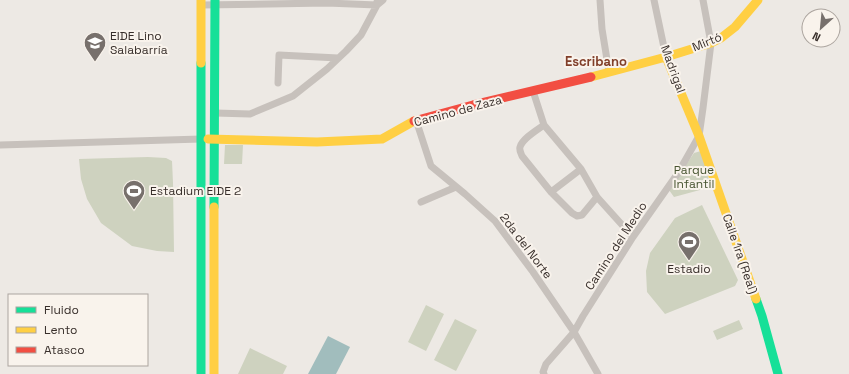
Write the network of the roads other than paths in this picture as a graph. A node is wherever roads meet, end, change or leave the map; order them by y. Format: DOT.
graph roads {
  1 [pos="600,0"];
  2 [pos="654,0"];
  3 [pos="703,0"];
  4 [pos="758,0"];
  5 [pos="215,2"];
  6 [pos="379,2"];
  7 [pos="201,3"];
  8 [pos="711,43"];
  9 [pos="666,57"];
  10 [pos="338,58"];
  11 [pos="609,72"];
  12 [pos="278,83"];
  13 [pos="533,91"];
  14 [pos="215,112"];
  15 [pos="416,120"];
  16 [pos="544,125"];
  17 [pos="699,136"];
  18 [pos="201,139"];
  19 [pos="214,139"];
  20 [pos="0,145"];
  21 [pos="581,169"];
  22 [pos="456,187"];
  23 [pos="551,192"];
  24 [pos="597,197"];
  25 [pos="421,202"];
  26 [pos="633,237"];
  27 [pos="201,304"];
  28 [pos="214,304"];
  29 [pos="574,332"];
  30 [pos="201,374"];
  31 [pos="214,374"];
  32 [pos="544,374"];
  33 [pos="598,374"];
  34 [pos="778,374"];
  1 -- 11 [label="street"];
  2 -- 9 [label="street, Madrigal"];
  3 -- 8 [label="street"];
  4 -- 8 [label="main road, Mirtó"];
  5 -- 6 [label="street"];
  5 -- 7 [label="street"];
  5 -- 14 [label="main road"];
  6 -- 10 [label="street"];
  7 -- 18 [label="main road"];
  8 -- 9 [label="main road, Mirtó"];
  8 -- 17 [label="street"];
  9 -- 11 [label="main road, Camino de Zaza"];
  9 -- 17 [label="main road, Madrigal"];
  10 -- 12 [label="street"];
  10 -- 14 [label="street"];
  11 -- 13 [label="main road, Camino de Zaza"];
  13 -- 15 [label="main road, Camino de Zaza"];
  13 -- 16 [label="street"];
  14 -- 19 [label="main road"];
  15 -- 19 [label="main road, Camino de Zaza"];
  15 -- 22 [label="street, 2da del Norte"];
  16 -- 21 [label="street"];
  16 -- 23 [label="street"];
  17 -- 26 [label="street, Camino del Medio"];
  17 -- 34 [label="main road, Calle 1ra (Real)"];
  18 -- 19 [label="main road, Camino de Zaza"];
  18 -- 20 [label="street"];
  18 -- 27 [label="main road"];
  19 -- 28 [label="main road"];
  21 -- 23 [label="street"];
  21 -- 24 [label="street"];
  22 -- 25 [label="street"];
  22 -- 29 [label="street, 2da del Norte"];
  23 -- 24 [label="street"];
  24 -- 26 [label="street"];
  26 -- 29 [label="street, Camino del Medio"];
  27 -- 28 [label="main road"];
  27 -- 30 [label="main road"];
  28 -- 31 [label="main road"];
  29 -- 32 [label="street, Camino del Medio"];
  29 -- 33 [label="street, 2da del Norte"];
}
